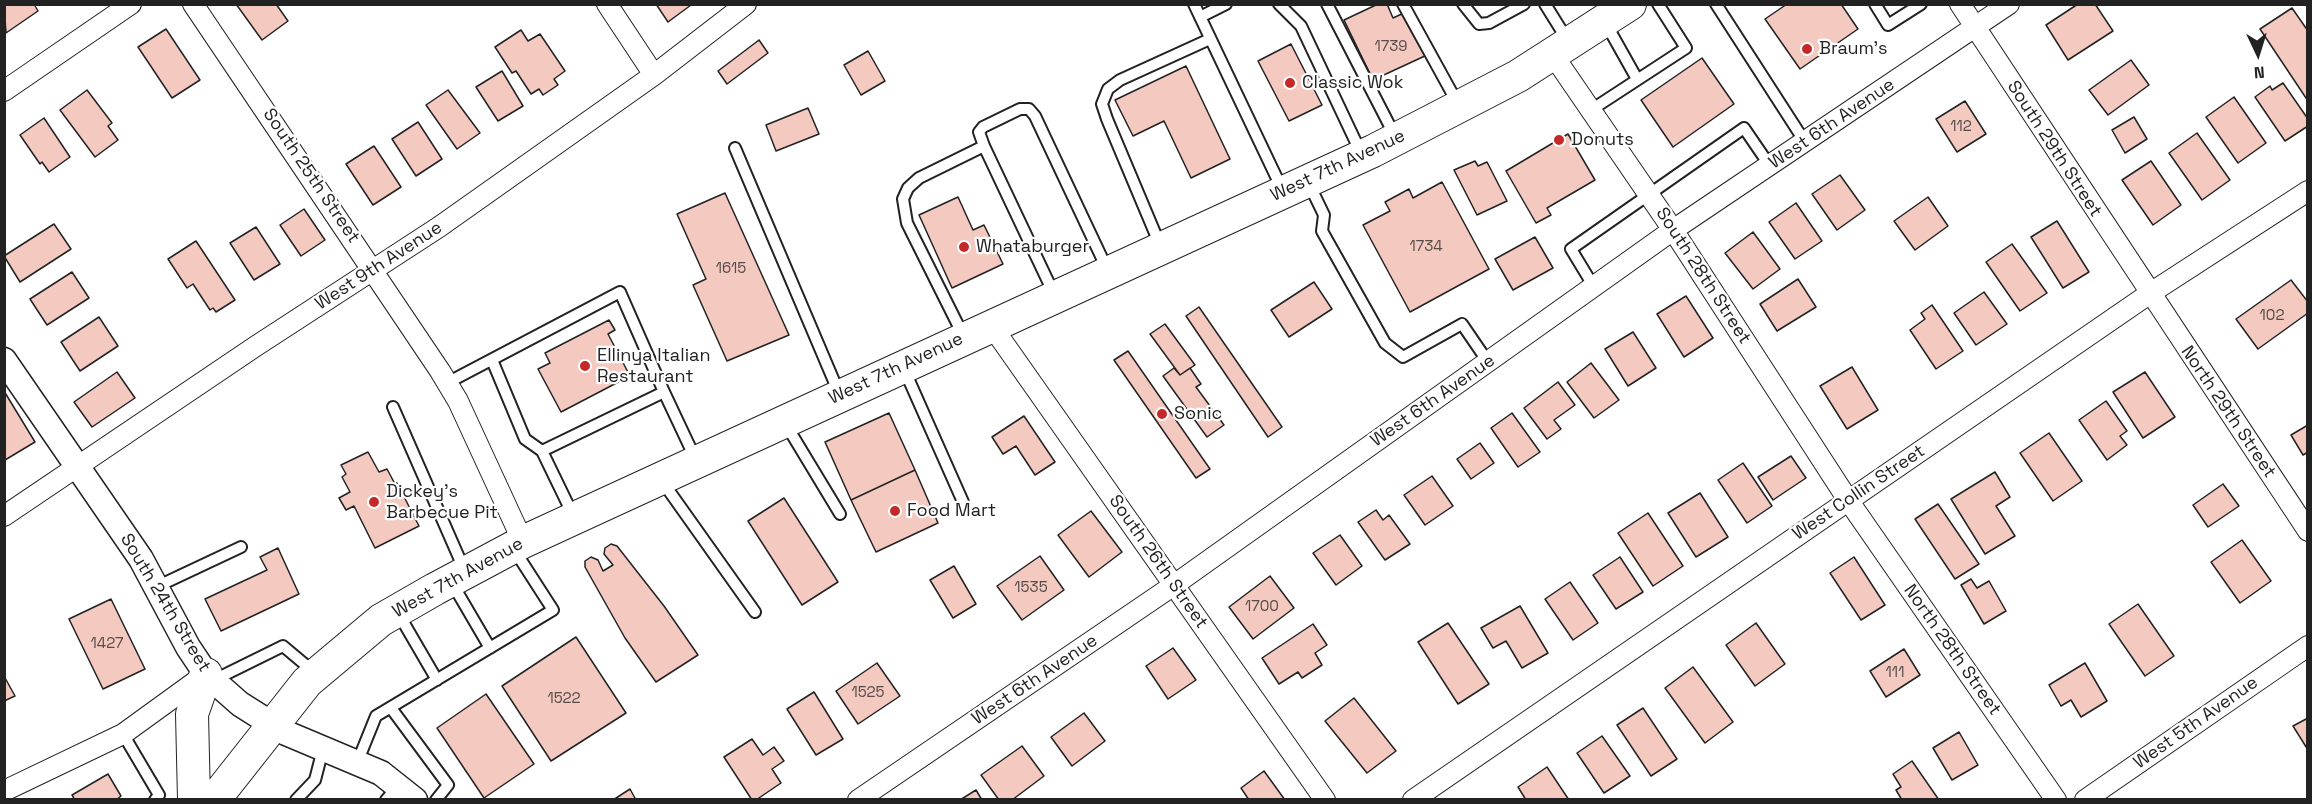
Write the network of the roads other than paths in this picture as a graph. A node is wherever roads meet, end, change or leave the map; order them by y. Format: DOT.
graph roads {
  1 [pos="131,4"];
  2 [pos="194,4"];
  3 [pos="607,4"];
  4 [pos="746,4"];
  5 [pos="1194,4"];
  6 [pos="1226,4"];
  7 [pos="1279,4"];
  8 [pos="1327,4"];
  9 [pos="1403,4"];
  10 [pos="1463,4"];
  11 [pos="1524,4"];
  12 [pos="1545,4"];
  13 [pos="1658,4"];
  14 [pos="1716,4"];
  15 [pos="1875,4"];
  16 [pos="1921,4"];
  17 [pos="1960,4"];
  18 [pos="2009,4"];
  19 [pos="1617,13"];
  20 [pos="1200,16"];
  21 [pos="1975,28"];
  22 [pos="1210,39"];
  23 [pos="1562,50"];
  24 [pos="654,75"];
  25 [pos="1637,79"];
  26 [pos="4,91"];
  27 [pos="1459,106"];
  28 [pos="1591,110"];
  29 [pos="1397,138"];
  30 [pos="1805,142"];
  31 [pos="984,146"];
  32 [pos="735,148"];
  33 [pos="1362,156"];
  34 [pos="1770,166"];
  35 [pos="1295,186"];
  36 [pos="2307,191"];
  37 [pos="1649,195"];
  38 [pos="1673,230"];
  39 [pos="1161,248"];
  40 [pos="374,269"];
  41 [pos="1108,272"];
  42 [pos="1594,286"];
  43 [pos="2149,294"];
  44 [pos="1054,296"];
  45 [pos="978,331"];
  46 [pos="4,360"];
  47 [pos="492,360"];
  48 [pos="1488,362"];
  49 [pos="903,366"];
  50 [pos="447,383"];
  51 [pos="664,392"];
  52 [pos="839,395"];
  53 [pos="393,407"];
  54 [pos="784,421"];
  55 [pos="542,451"];
  56 [pos="696,461"];
  57 [pos="78,466"];
  58 [pos="660,478"];
  59 [pos="1848,500"];
  60 [pos="963,502"];
  61 [pos="840,514"];
  62 [pos="4,516"];
  63 [pos="575,518"];
  64 [pos="2307,531"];
  65 [pos="518,545"];
  66 [pos="241,547"];
  67 [pos="458,577"];
  68 [pos="1174,585"];
  69 [pos="156,587"];
  70 [pos="397,611"];
  71 [pos="755,612"];
  72 [pos="2307,646"];
  73 [pos="490,648"];
  74 [pos="316,674"];
  75 [pos="209,677"];
  76 [pos="437,680"];
  77 [pos="391,708"];
  78 [pos="272,724"];
  79 [pos="123,734"];
  80 [pos="323,749"];
  81 [pos="357,763"];
  82 [pos="4,791"];
  83 [pos="400,795"];
  84 [pos="154,800"];
  85 [pos="194,800"];
  86 [pos="214,800"];
  87 [pos="296,800"];
  88 [pos="435,800"];
  89 [pos="858,800"];
  90 [pos="1325,800"];
  91 [pos="1413,800"];
  92 [pos="2056,800"];
  93 [pos="2085,800"];
  1 -- 26 [label="street"];
  2 -- 40 [label="street, South 25th Street"];
  3 -- 24 [label="street"];
  4 -- 24 [label="street, West 9th Avenue"];
  5 -- 20 [label="lane"];
  6 -- 20 [label="lane"];
  7 -- 33 [label="lane"];
  8 -- 29 [label="lane"];
  9 -- 27 [label="lane"];
  10 -- 11 [label="lane"];
  12 -- 23 [label="lane"];
  13 -- 25 [label="lane"];
  14 -- 30 [label="lane"];
  15 -- 16 [label="lane"];
  17 -- 21 [label="street, South 29th Street"];
  18 -- 21 [label="street, West 6th Avenue"];
  19 -- 23 [label="main road, West 7th Avenue"];
  19 -- 25 [label="lane"];
  20 -- 22 [label="lane"];
  21 -- 30 [label="street, West 6th Avenue"];
  21 -- 43 [label="street, South 29th Street"];
  22 -- 35 [label="lane"];
  22 -- 39 [label="lane"];
  23 -- 27 [label="main road, West 7th Avenue"];
  23 -- 28 [label="street, South 28th Street"];
  24 -- 40 [label="street, West 9th Avenue"];
  25 -- 28 [label="lane"];
  27 -- 29 [label="main road, West 7th Avenue"];
  28 -- 37 [label="street, South 28th Street"];
  29 -- 33 [label="main road, West 7th Avenue"];
  30 -- 34 [label="street, West 6th Avenue"];
  31 -- 41 [label="lane"];
  31 -- 44 [label="lane"];
  31 -- 45 [label="lane"];
  32 -- 52 [label="lane"];
  33 -- 35 [label="main road, West 7th Avenue"];
  34 -- 37 [label="lane"];
  34 -- 38 [label="street, West 6th Avenue"];
  35 -- 39 [label="main road, West 7th Avenue"];
  35 -- 48 [label="lane"];
  36 -- 43 [label="street, West Collin Street"];
  37 -- 38 [label="street, South 28th Street"];
  37 -- 42 [label="lane"];
  38 -- 42 [label="street, West 6th Avenue"];
  38 -- 59 [label="street, South 28th Street"];
  39 -- 41 [label="main road, West 7th Avenue"];
  40 -- 50 [label="street, South 25th Street"];
  40 -- 57 [label="street, West 9th Avenue"];
  41 -- 44 [label="main road, West 7th Avenue"];
  42 -- 48 [label="street, West 6th Avenue"];
  43 -- 59 [label="street, West Collin Street"];
  43 -- 64 [label="street, North 29th Street"];
  44 -- 45 [label="main road, West 7th Avenue"];
  45 -- 49 [label="main road, West 7th Avenue"];
  45 -- 68 [label="street, South 26th Street"];
  46 -- 57 [label="street, South 24th Street"];
  47 -- 50 [label="lane"];
  47 -- 51 [label="lane"];
  47 -- 55 [label="lane"];
  48 -- 68 [label="street, West 6th Avenue"];
  49 -- 52 [label="main road, West 7th Avenue"];
  49 -- 60 [label="lane"];
  50 -- 65 [label="street, South 25th Street"];
  51 -- 55 [label="lane"];
  51 -- 56 [label="lane"];
  52 -- 54 [label="main road, West 7th Avenue"];
  53 -- 67 [label="lane"];
  54 -- 56 [label="main road, West 7th Avenue"];
  54 -- 61 [label="lane"];
  55 -- 63 [label="lane"];
  56 -- 58 [label="main road, West 7th Avenue"];
  57 -- 62 [label="street, West 9th Avenue"];
  57 -- 69 [label="street, South 24th Street"];
  58 -- 63 [label="main road, West 7th Avenue"];
  58 -- 71 [label="lane"];
  59 -- 91 [label="street, West Collin Street"];
  59 -- 92 [label="street, North 28th Street"];
  63 -- 65 [label="main road, West 7th Avenue"];
  65 -- 67 [label="main road, West 7th Avenue"];
  65 -- 73 [label="lane"];
  66 -- 69 [label="lane"];
  67 -- 70 [label="main road, West 7th Avenue"];
  67 -- 73 [label="lane"];
  68 -- 89 [label="street, West 6th Avenue"];
  68 -- 90 [label="street, South 26th Street"];
  69 -- 75 [label="street, South 24th Street"];
  70 -- 74 [label="main road, West 7th Avenue"];
  70 -- 76 [label="lane"];
  72 -- 93 [label="street, West 5th Avenue"];
  73 -- 76 [label="lane"];
  74 -- 75 [label="lane"];
  74 -- 78 [label="main road, West 7th Avenue"];
  75 -- 78 [label="street, South 24th Street"];
  75 -- 79 [label="street"];
  75 -- 85 [label="main road"];
  76 -- 77 [label="lane"];
  77 -- 81 [label="lane"];
  77 -- 88 [label="lane"];
  78 -- 80 [label="street, South 24th Street"];
  78 -- 86 [label="main road, West 7th Avenue"];
  79 -- 82 [label="street"];
  79 -- 84 [label="lane"];
  80 -- 81 [label="street, South 24th Street"];
  80 -- 87 [label="lane"];
  81 -- 83 [label="street, South 24th Street"];
}
